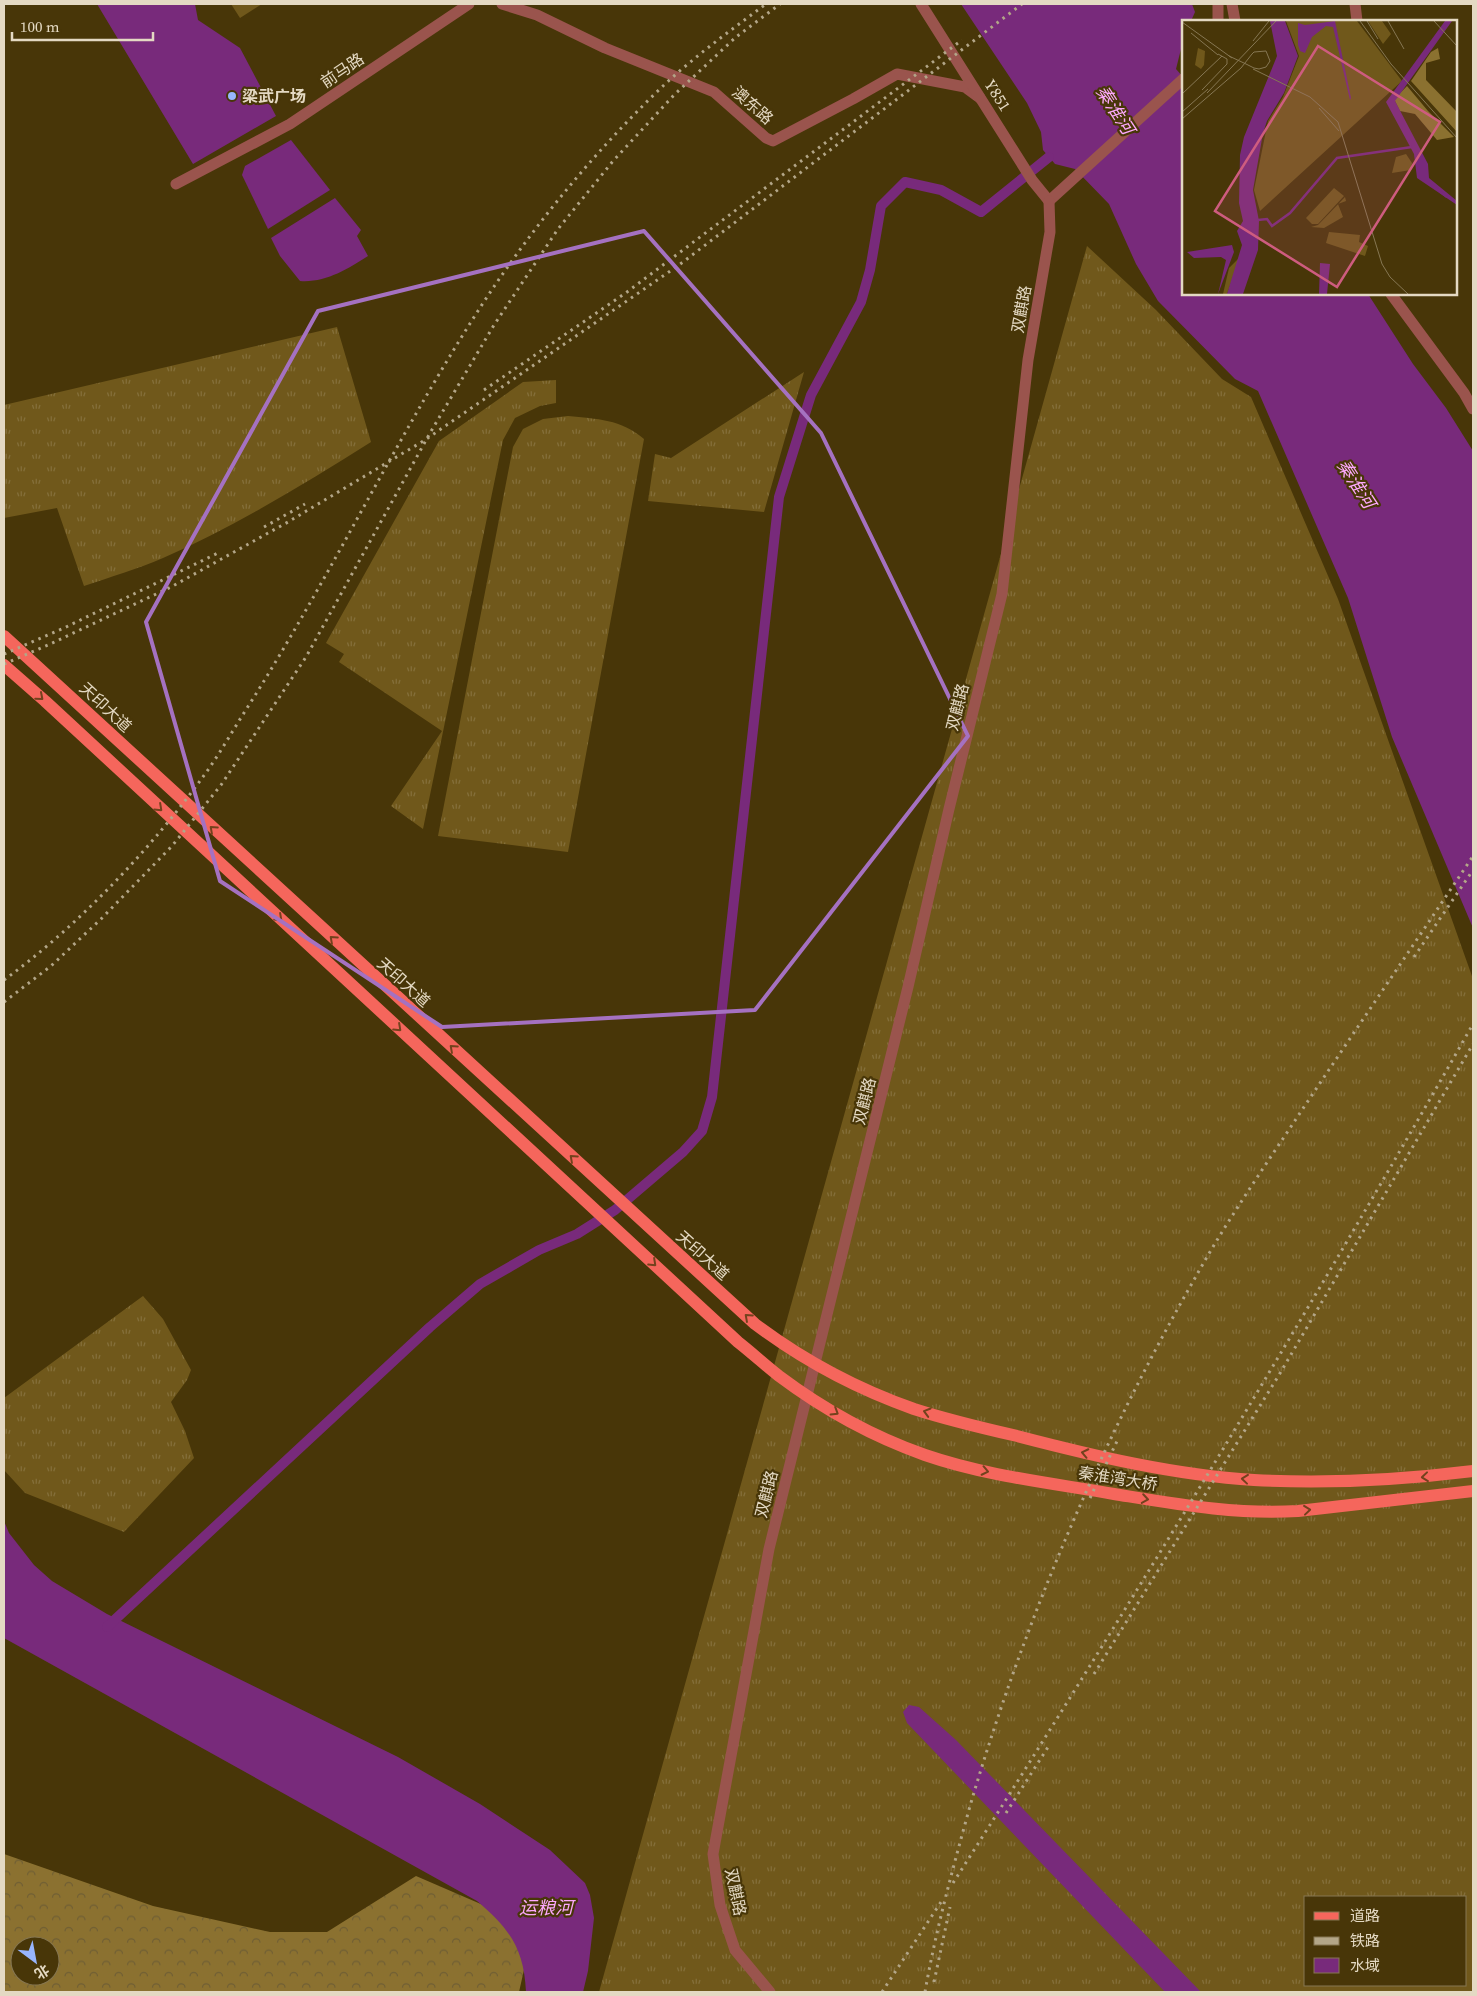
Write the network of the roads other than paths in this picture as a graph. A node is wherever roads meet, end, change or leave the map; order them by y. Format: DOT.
graph roads {
  1 [pos="469,4"];
  2 [pos="502,4"];
  3 [pos="921,4"];
  4 [pos="1218,4"];
  5 [pos="1232,4"];
  6 [pos="1355,4"];
  7 [pos="1218,20"];
  8 [pos="1236,20"];
  9 [pos="1357,20"];
  10 [pos="1182,80"];
  11 [pos="980,98"];
  12 [pos="176,184"];
  13 [pos="1049,202"];
  14 [pos="1392,295"];
  15 [pos="1473,410"];
  16 [pos="4,636"];
  17 [pos="4,665"];
  18 [pos="786,1347"];
  19 [pos="1473,1471"];
  20 [pos="1473,1491"];
  21 [pos="770,1992"];
  1 -- 12 [label="street, 前马路"];
  2 -- 11 [label="street, 澳东路"];
  3 -- 11 [label="street, Y851"];
  4 -- 7 [label="street"];
  5 -- 8 [label="street"];
  6 -- 9 [label="street"];
  10 -- 13 [label="street"];
  11 -- 13 [label="street, Y851"];
  13 -- 21 [label="street, 双麒路"];
  14 -- 15 [label="street"];
  18 -- 16 [label="main road, 天印大道, one-way"];
  17 -- 20 [label="main road, 秦淮湾大桥, one-way"];
  19 -- 18 [label="main road, 秦淮湾大桥, one-way"];
}
